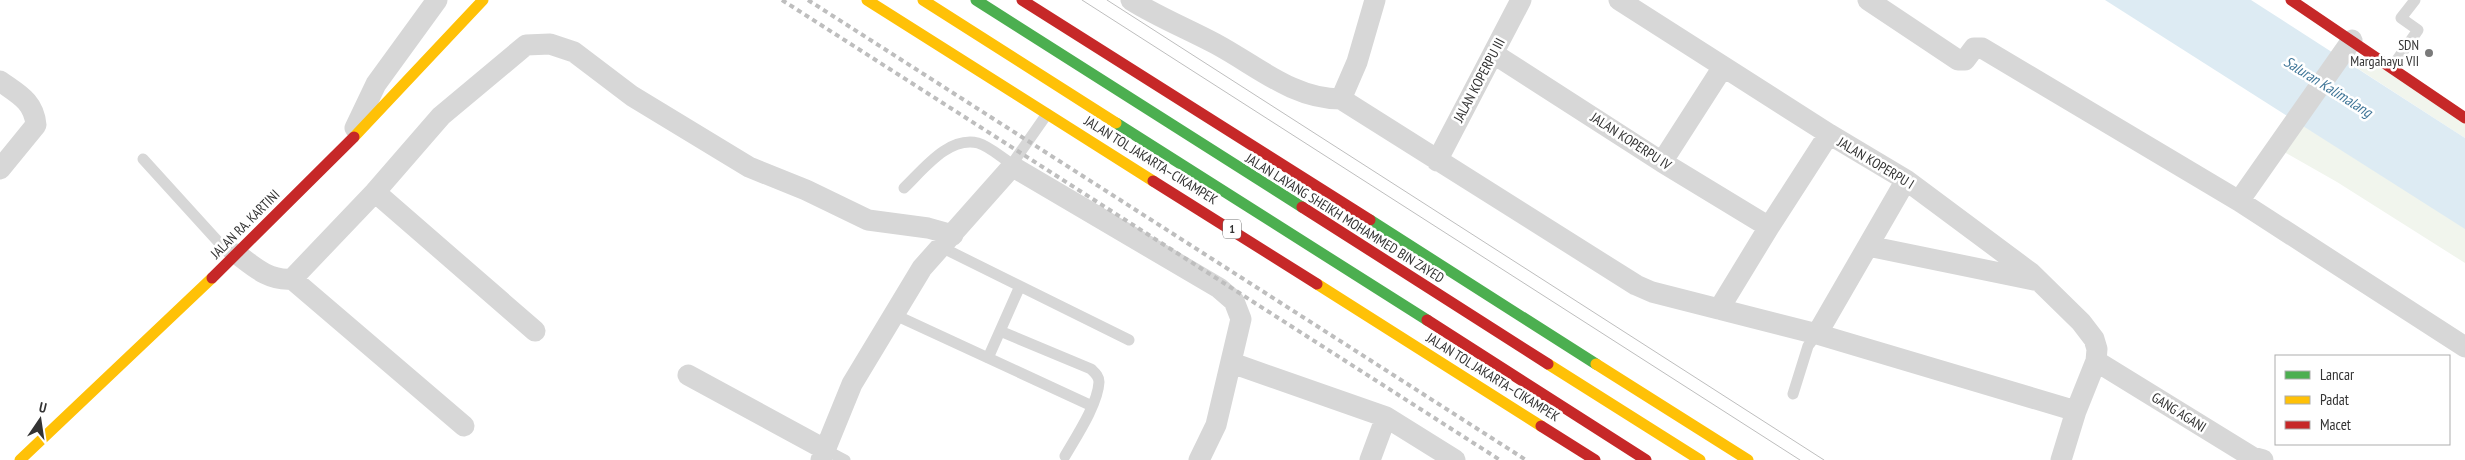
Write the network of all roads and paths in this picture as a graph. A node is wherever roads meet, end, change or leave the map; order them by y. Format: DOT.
graph roads {
  1 [pos="437,0"];
  2 [pos="483,0"];
  3 [pos="867,0"];
  4 [pos="923,0"];
  5 [pos="976,0"];
  6 [pos="1022,0"];
  7 [pos="1131,0"];
  8 [pos="1375,0"];
  9 [pos="1521,0"];
  10 [pos="1619,0"];
  11 [pos="1868,0"];
  12 [pos="2291,0"];
  13 [pos="2416,0"];
  14 [pos="2349,43"];
  15 [pos="1494,54"];
  16 [pos="1723,67"];
  17 [pos="2392,67"];
  18 [pos="0,81"];
  19 [pos="1341,99"];
  20 [pos="1048,113"];
  21 [pos="2465,118"];
  22 [pos="1829,134"];
  23 [pos="348,143"];
  24 [pos="143,159"];
  25 [pos="1437,160"];
  26 [pos="1662,162"];
  27 [pos="1012,166"];
  28 [pos="0,169"];
  29 [pos="1906,180"];
  30 [pos="904,188"];
  31 [pos="375,192"];
  32 [pos="2239,201"];
  33 [pos="1769,227"];
  34 [pos="947,241"];
  35 [pos="1868,246"];
  36 [pos="235,256"];
  37 [pos="292,279"];
  38 [pos="2040,282"];
  39 [pos="1020,286"];
  40 [pos="1720,310"];
  41 [pos="893,314"];
  42 [pos="535,331"];
  43 [pos="1000,332"];
  44 [pos="1817,334"];
  45 [pos="1129,340"];
  46 [pos="2465,347"];
  47 [pos="988,358"];
  48 [pos="2096,361"];
  49 [pos="1232,364"];
  50 [pos="688,375"];
  51 [pos="1793,394"];
  52 [pos="1092,406"];
  53 [pos="2076,411"];
  54 [pos="1386,417"];
  55 [pos="464,426"];
  56 [pos="823,455"];
  57 [pos="1066,456"];
  58 [pos="2255,459"];
  59 [pos="20,460"];
  60 [pos="845,460"];
  61 [pos="1199,460"];
  62 [pos="1370,460"];
  63 [pos="1455,460"];
  64 [pos="1595,460"];
  65 [pos="1646,460"];
  66 [pos="1700,460"];
  67 [pos="1748,460"];
  68 [pos="2062,460"];
  1 -- 23 [label="street"];
  2 -- 23 [label="main road, JALAN RA. KARTINI"];
  3 -- 20 [label="main road, JALAN TOL JAKARTA–CIKAMPEK / 1"];
  4 -- 65 [label="main road, 1"];
  5 -- 66 [label="main road, JALAN LAYANG SHEIKH MOHAMMED BIN ZAYED"];
  6 -- 67 [label="main road"];
  7 -- 19 [label="street"];
  8 -- 19 [label="street"];
  9 -- 15 [label="street, JALAN KOPERPU III"];
  10 -- 16 [label="street, JALAN KOPERPU I"];
  11 -- 32 [label="street"];
  12 -- 14 [label="main road"];
  13 -- 17 [label="lane"];
  14 -- 17 [label="main road"];
  14 -- 32 [label="street"];
  15 -- 25 [label="street, JALAN KOPERPU III"];
  15 -- 26 [label="street, JALAN KOPERPU IV"];
  16 -- 22 [label="street, JALAN KOPERPU I"];
  16 -- 26 [label="street"];
  17 -- 21 [label="main road"];
  18 -- 28 [label="street"];
  19 -- 25 [label="street"];
  20 -- 27 [label="lane"];
  20 -- 64 [label="main road, JALAN TOL JAKARTA–CIKAMPEK / 1"];
  22 -- 29 [label="street, JALAN KOPERPU I"];
  22 -- 33 [label="street"];
  23 -- 36 [label="main road, JALAN RA. KARTINI"];
  24 -- 36 [label="lane"];
  25 -- 40 [label="street"];
  26 -- 33 [label="street, JALAN KOPERPU IV"];
  27 -- 30 [label="lane"];
  27 -- 34 [label="street"];
  27 -- 49 [label="street"];
  29 -- 35 [label="street"];
  29 -- 38 [label="street, JALAN KOPERPU I"];
  31 -- 34 [label="street"];
  31 -- 37 [label="street"];
  31 -- 42 [label="street"];
  32 -- 46 [label="street"];
  33 -- 40 [label="street"];
  34 -- 39 [label="lane"];
  34 -- 41 [label="street"];
  35 -- 38 [label="street"];
  35 -- 44 [label="street"];
  36 -- 37 [label="street"];
  36 -- 59 [label="main road, JALAN RA. KARTINI"];
  37 -- 55 [label="street"];
  38 -- 48 [label="street, JALAN KOPERPU I"];
  39 -- 43 [label="lane"];
  39 -- 45 [label="lane"];
  40 -- 44 [label="street"];
  41 -- 47 [label="lane"];
  41 -- 56 [label="street"];
  43 -- 47 [label="lane"];
  43 -- 52 [label="lane"];
  44 -- 51 [label="lane"];
  44 -- 53 [label="street"];
  47 -- 52 [label="lane"];
  48 -- 53 [label="street"];
  48 -- 58 [label="street, GANG AGANI"];
  49 -- 54 [label="street"];
  49 -- 61 [label="street"];
  50 -- 56 [label="street"];
  52 -- 57 [label="lane"];
  53 -- 68 [label="street"];
  54 -- 62 [label="street"];
  54 -- 63 [label="street"];
  56 -- 60 [label="lane"];
}
